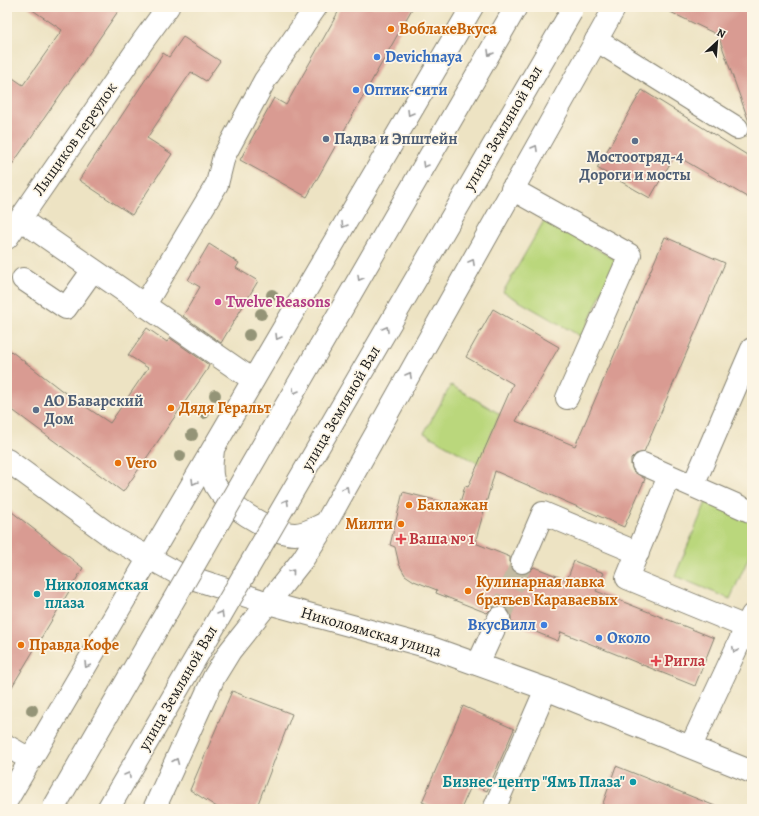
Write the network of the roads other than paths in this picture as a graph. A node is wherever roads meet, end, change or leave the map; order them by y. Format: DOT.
graph roads {
  1 [pos="168,7"];
  2 [pos="316,7"];
  3 [pos="472,7"];
  4 [pos="516,7"];
  5 [pos="615,7"];
  6 [pos="572,9"];
  7 [pos="596,40"];
  8 [pos="737,128"];
  9 [pos="512,189"];
  10 [pos="20,219"];
  11 [pos="7,238"];
  12 [pos="93,270"];
  13 [pos="23,279"];
  14 [pos="144,306"];
  15 [pos="752,349"];
  16 [pos="253,380"];
  17 [pos="567,398"];
  18 [pos="214,448"];
  19 [pos="7,460"];
  20 [pos="643,464"];
  21 [pos="669,476"];
  22 [pos="693,486"];
  23 [pos="752,512"];
  24 [pos="326,523"];
  25 [pos="638,553"];
  26 [pos="149,560"];
  27 [pos="522,562"];
  28 [pos="268,603"];
  29 [pos="499,618"];
  30 [pos="749,621"];
  31 [pos="478,664"];
  32 [pos="546,689"];
  33 [pos="7,746"];
  34 [pos="691,746"];
  35 [pos="31,760"];
  36 [pos="752,772"];
  37 [pos="7,800"];
  38 [pos="53,809"];
  39 [pos="108,809"];
  40 [pos="154,809"];
  41 [pos="494,809"];
  1 -- 10 [label="main road, Лыщиков переулок"];
  2 -- 14 [label="main road"];
  3 -- 16 [label="main road, one-way"];
  4 -- 38 [label="main road, one-way, bridge"];
  5 -- 7 [label="main road, улица Земляной Вал"];
  39 -- 6 [label="main road, улица Земляной Вал, one-way, bridge"];
  7 -- 8 [label="main road"];
  9 -- 7 [label="main road, улица Земляной Вал, one-way"];
  9 -- 17 [label="main road"];
  24 -- 9 [label="main road, улица Земляной Вал, one-way"];
  10 -- 11 [label="main road, Лыщиков переулок"];
  10 -- 12 [label="main road"];
  12 -- 13 [label="main road"];
  12 -- 14 [label="main road"];
  14 -- 16 [label="main road"];
  15 -- 22 [label="main road"];
  16 -- 18 [label="main road"];
  18 -- 24 [label="main road"];
  18 -- 26 [label="main road, one-way"];
  19 -- 26 [label="main road, Николоямская улица"];
  20 -- 21 [label="main road"];
  21 -- 22 [label="main road"];
  21 -- 25 [label="main road"];
  22 -- 23 [label="main road"];
  28 -- 24 [label="main road, улица Земляной Вал, one-way"];
  25 -- 27 [label="main road"];
  25 -- 30 [label="main road"];
  26 -- 28 [label="main road, Николоямская улица"];
  26 -- 35 [label="main road, one-way"];
  28 -- 31 [label="main road, Николоямская улица"];
  40 -- 28 [label="main road, улица Земляной Вал, one-way"];
  29 -- 31 [label="main road"];
  30 -- 34 [label="main road, one-way"];
  31 -- 32 [label="main road, Николоямская улица"];
  32 -- 34 [label="main road, Николоямская улица"];
  32 -- 41 [label="main road"];
  33 -- 35 [label="main road"];
  34 -- 36 [label="main road, Николоямская улица"];
  35 -- 37 [label="main road"];
}
